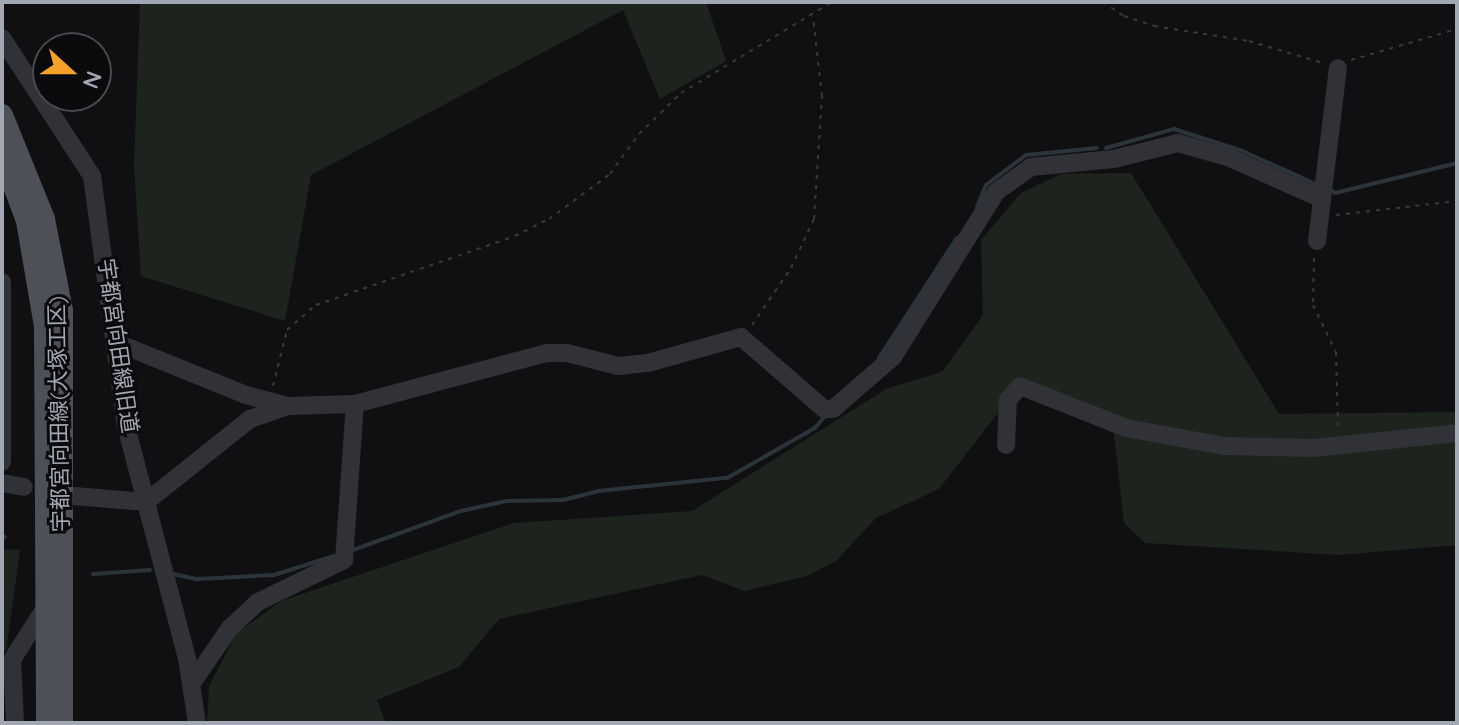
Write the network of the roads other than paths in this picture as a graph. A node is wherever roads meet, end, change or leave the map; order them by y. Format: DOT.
graph roads {
  1 [pos="2,38"];
  2 [pos="1338,68"];
  3 [pos="2,115"];
  4 [pos="2,154"];
  5 [pos="1322,207"];
  6 [pos="1317,241"];
  7 [pos="2,282"];
  8 [pos="115,342"];
  9 [pos="355,404"];
  10 [pos="288,406"];
  11 [pos="1457,433"];
  12 [pos="1006,445"];
  13 [pos="2,462"];
  14 [pos="2,483"];
  15 [pos="24,487"];
  16 [pos="74,496"];
  17 [pos="146,502"];
  18 [pos="43,611"];
  19 [pos="192,683"];
  20 [pos="15,723"];
  21 [pos="47,723"];
  22 [pos="62,723"];
  23 [pos="197,723"];
  1 -- 8 [label="street, 宇都宮向田線旧道"];
  2 -- 5 [label="street"];
  3 -- 22 [label="main road, 宇都宮向田線(大塚工区)"];
  4 -- 18 [label="main road, 宇都宮向田線(大塚工区)"];
  5 -- 6 [label="street"];
  5 -- 9 [label="street"];
  7 -- 13 [label="street"];
  8 -- 10 [label="street"];
  8 -- 17 [label="street, 宇都宮向田線旧道"];
  9 -- 10 [label="street"];
  9 -- 19 [label="street"];
  10 -- 17 [label="street"];
  11 -- 12 [label="street"];
  14 -- 15 [label="street"];
  16 -- 17 [label="street"];
  17 -- 19 [label="street, 宇都宮向田線旧道"];
  18 -- 20 [label="street"];
  18 -- 21 [label="main road, 宇都宮向田線(大塚工区)"];
  19 -- 23 [label="street, 宇都宮向田線旧道"];
}
